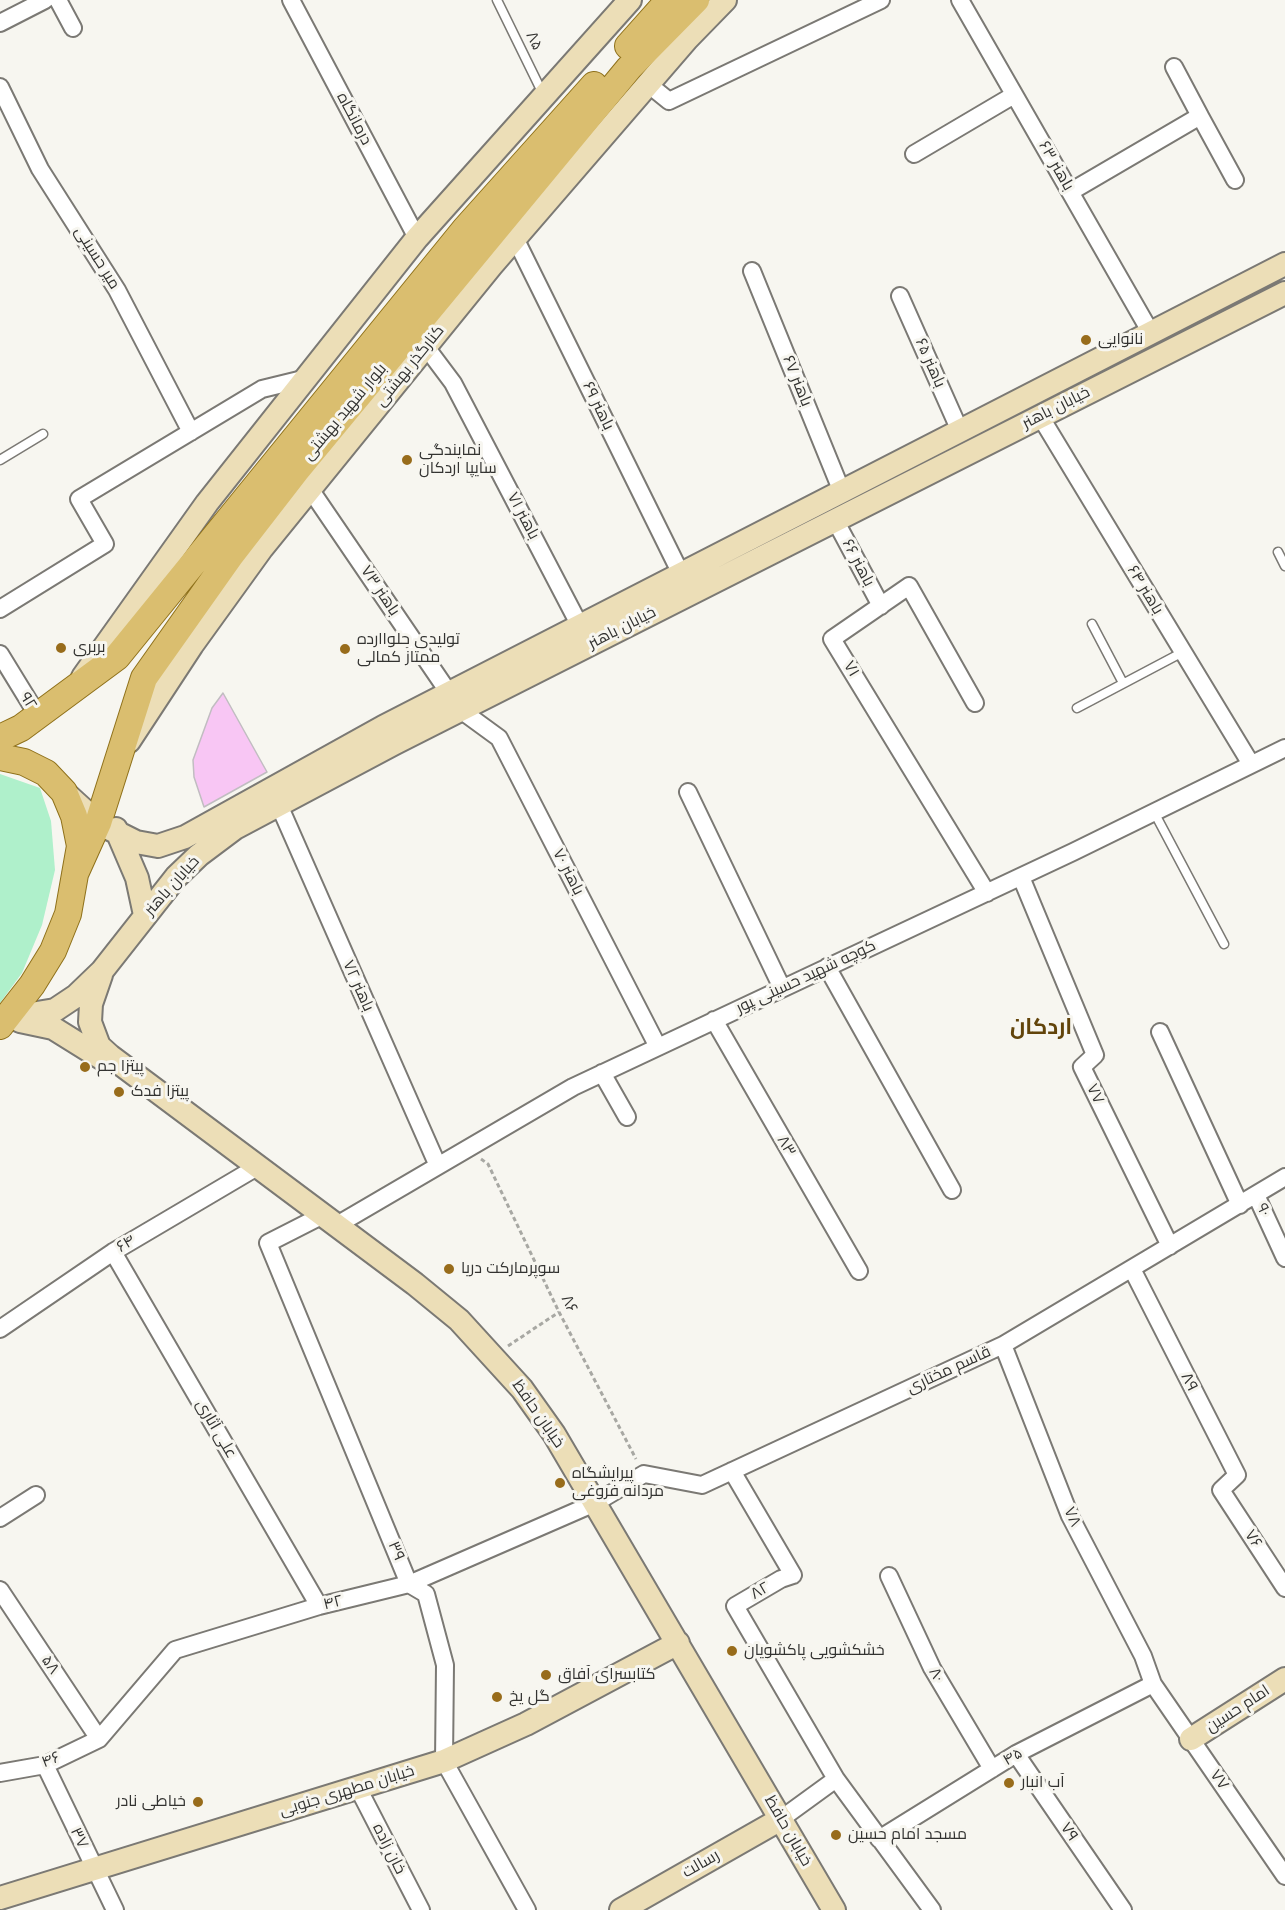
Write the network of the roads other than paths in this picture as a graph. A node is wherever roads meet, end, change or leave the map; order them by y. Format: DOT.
graph roads {
  1 [pos="45,0"];
  2 [pos="58,0"];
  3 [pos="291,0"];
  4 [pos="497,0"];
  5 [pos="630,0"];
  6 [pos="669,0"];
  7 [pos="696,0"];
  8 [pos="725,0"];
  9 [pos="881,0"];
  10 [pos="960,0"];
  11 [pos="0,23"];
  12 [pos="73,28"];
  13 [pos="1174,67"];
  14 [pos="648,84"];
  15 [pos="0,87"];
  16 [pos="1014,95"];
  17 [pos="544,96"];
  18 [pos="1200,116"];
  19 [pos="914,154"];
  20 [pos="1235,180"];
  21 [pos="1070,192"];
  22 [pos="417,238"];
  23 [pos="515,238"];
  24 [pos="1285,264"];
  25 [pos="752,271"];
  26 [pos="1285,293"];
  27 [pos="900,296"];
  28 [pos="1151,333"];
  29 [pos="426,347"];
  30 [pos="307,378"];
  31 [pos="1040,416"];
  32 [pos="960,431"];
  33 [pos="191,432"];
  34 [pos="43,434"];
  35 [pos="0,460"];
  36 [pos="310,489"];
  37 [pos="842,492"];
  38 [pos="835,520"];
  39 [pos="1278,552"];
  40 [pos="1285,566"];
  41 [pos="681,574"];
  42 [pos="881,606"];
  43 [pos="0,609"];
  44 [pos="1092,624"];
  45 [pos="580,626"];
  46 [pos="1183,652"];
  47 [pos="0,654"];
  48 [pos="1124,683"];
  49 [pos="73,692"];
  50 [pos="449,693"];
  51 [pos="975,703"];
  52 [pos="1077,708"];
  53 [pos="462,711"];
  54 [pos="38,716"];
  55 [pos="0,738"];
  56 [pos="1285,748"];
  57 [pos="121,752"];
  58 [pos="0,756"];
  59 [pos="1251,764"];
  60 [pos="64,792"];
  61 [pos="688,792"];
  62 [pos="279,805"];
  63 [pos="1154,812"];
  64 [pos="108,827"];
  65 [pos="75,874"];
  66 [pos="1021,877"];
  67 [pos="987,893"];
  68 [pos="145,915"];
  69 [pos="1224,944"];
  70 [pos="827,967"];
  71 [pos="102,971"];
  72 [pos="782,988"];
  73 [pos="714,1020"];
  74 [pos="4,1022"];
  75 [pos="1160,1032"];
  76 [pos="658,1047"];
  77 [pos="602,1073"];
  78 [pos="153,1090"];
  79 [pos="627,1118"];
  80 [pos="438,1166"];
  81 [pos="257,1167"];
  82 [pos="1285,1178"];
  83 [pos="952,1190"];
  84 [pos="1256,1196"];
  85 [pos="1240,1205"];
  86 [pos="330,1220"];
  87 [pos="1170,1246"];
  88 [pos="113,1252"];
  89 [pos="1285,1258"];
  90 [pos="1132,1269"];
  91 [pos="859,1271"];
  92 [pos="0,1329"];
  93 [pos="1003,1345"];
  94 [pos="732,1471"];
  95 [pos="1221,1490"];
  96 [pos="36,1495"];
  97 [pos="595,1503"];
  98 [pos="0,1518"];
  99 [pos="889,1576"];
  100 [pos="409,1584"];
  101 [pos="1285,1588"];
  102 [pos="0,1590"];
  103 [pos="319,1606"];
  104 [pos="678,1643"];
  105 [pos="1285,1679"];
  106 [pos="1153,1684"];
  107 [pos="99,1739"];
  108 [pos="1191,1739"];
  109 [pos="1016,1754"];
  110 [pos="444,1761"];
  111 [pos="45,1764"];
  112 [pos="992,1769"];
  113 [pos="0,1773"];
  114 [pos="836,1779"];
  115 [pos="358,1788"];
  116 [pos="781,1819"];
  117 [pos="879,1839"];
  118 [pos="94,1870"];
  119 [pos="1285,1876"];
  120 [pos="0,1898"];
  121 [pos="115,1910"];
  122 [pos="421,1910"];
  123 [pos="527,1910"];
  124 [pos="621,1910"];
  125 [pos="834,1910"];
  126 [pos="932,1910"];
  127 [pos="1123,1910"];
  1 -- 11 [label="street"];
  2 -- 12 [label="street"];
  3 -- 22 [label="street, درمانگاه"];
  4 -- 17 [label="lane, ۸۵"];
  5 -- 17 [label="main road"];
  6 -- 49 [label="main road, بلوار شهید بهشتی"];
  7 -- 57 [label="main road, بلوار شهید بهشتی"];
  8 -- 14 [label="main road, کنارگذر بهشتی"];
  9 -- 14 [label="street"];
  10 -- 16 [label="street, باهنر ۶۳"];
  13 -- 18 [label="street"];
  14 -- 23 [label="main road, کنارگذر بهشتی"];
  15 -- 33 [label="street, میر حسینی"];
  16 -- 19 [label="street"];
  16 -- 21 [label="street, باهنر ۶۳"];
  17 -- 22 [label="main road"];
  18 -- 20 [label="street"];
  18 -- 21 [label="street"];
  21 -- 28 [label="street, باهنر ۶۳"];
  22 -- 30 [label="main road"];
  23 -- 29 [label="main road, کنارگذر بهشتی"];
  23 -- 41 [label="street, باهنر ۶۹"];
  24 -- 28 [label="main road, خیابان باهنر"];
  25 -- 37 [label="street, باهنر ۶۷"];
  26 -- 31 [label="main road, خیابان باهنر"];
  27 -- 32 [label="street, باهنر ۶۵"];
  28 -- 32 [label="main road, خیابان باهنر"];
  29 -- 36 [label="main road, کنارگذر بهشتی"];
  29 -- 45 [label="street, باهنر ۷۱"];
  30 -- 33 [label="street"];
  30 -- 49 [label="main road"];
  31 -- 38 [label="main road, خیابان باهنر"];
  31 -- 46 [label="street, باهنر ۶۴"];
  32 -- 37 [label="main road, خیابان باهنر"];
  33 -- 43 [label="street"];
  34 -- 35 [label="lane"];
  36 -- 50 [label="street, باهنر ۷۳"];
  36 -- 57 [label="main road, کنارگذر بهشتی"];
  37 -- 41 [label="main road, خیابان باهنر"];
  38 -- 42 [label="street, باهنر ۶۶"];
  38 -- 53 [label="main road, خیابان باهنر"];
  39 -- 40 [label="lane"];
  41 -- 45 [label="main road, خیابان باهنر"];
  42 -- 51 [label="street, ۷۱"];
  42 -- 67 [label="street, ۷۱"];
  44 -- 48 [label="lane"];
  45 -- 50 [label="main road, خیابان باهنر"];
  46 -- 48 [label="lane"];
  46 -- 59 [label="street, باهنر ۶۴"];
  47 -- 54 [label="street, ۹۲"];
  48 -- 52 [label="lane"];
  49 -- 54 [label="main road, بلوار شهید بهشتی"];
  50 -- 53 [label="main road"];
  50 -- 64 [label="main road, خیابان باهنر"];
  53 -- 62 [label="main road, خیابان باهنر"];
  53 -- 76 [label="street, باهنر ۷۰"];
  54 -- 55 [label="main road, بلوار شهید بهشتی"];
  56 -- 59 [label="street, کوچه شهید حسینی ‍پور"];
  57 -- 64 [label="main road, بلوار شهید بهشتی"];
  58 -- 60 [label="main road"];
  59 -- 63 [label="street, کوچه شهید حسینی ‍پور"];
  60 -- 64 [label="main road, خیابان باهنر"];
  60 -- 65 [label="main road"];
  61 -- 72 [label="street"];
  62 -- 68 [label="main road, خیابان باهنر"];
  62 -- 80 [label="street, باهنر ۷۲"];
  63 -- 66 [label="street, کوچه شهید حسینی ‍پور"];
  63 -- 69 [label="lane"];
  64 -- 65 [label="main road, بلوار شهید بهشتی"];
  64 -- 68 [label="main road"];
  65 -- 74 [label="main road"];
  66 -- 67 [label="street, کوچه شهید حسینی ‍پور"];
  66 -- 87 [label="street, ۷۷"];
  67 -- 70 [label="street, کوچه شهید حسینی ‍پور"];
  68 -- 71 [label="main road, خیابان باهنر"];
  70 -- 72 [label="street, کوچه شهید حسینی ‍پور"];
  70 -- 83 [label="street"];
  71 -- 74 [label="main road, خیابان باهنر"];
  71 -- 78 [label="main road, خیابان حافظ"];
  72 -- 73 [label="street, کوچه شهید حسینی ‍پور"];
  73 -- 76 [label="street, کوچه شهید حسینی ‍پور"];
  73 -- 91 [label="street, ۸۳"];
  74 -- 78 [label="main road, خیابان حافظ"];
  75 -- 85 [label="street"];
  76 -- 77 [label="street, کوچه شهید حسینی ‍پور"];
  77 -- 79 [label="street"];
  77 -- 80 [label="street, کوچه شهید حسینی ‍پور"];
  78 -- 81 [label="main road, خیابان حافظ"];
  80 -- 86 [label="street, کوچه شهید حسینی ‍پور"];
  81 -- 86 [label="main road, خیابان حافظ"];
  81 -- 88 [label="street, ۶۴"];
  82 -- 84 [label="street, قاسم مختاری"];
  84 -- 85 [label="street, قاسم مختاری"];
  84 -- 89 [label="street, ۹۰"];
  85 -- 87 [label="street, قاسم مختاری"];
  86 -- 97 [label="main road, خیابان حافظ"];
  86 -- 100 [label="street, ۳۹"];
  87 -- 90 [label="street, قاسم مختاری"];
  88 -- 92 [label="street, ۶۴"];
  88 -- 103 [label="street, علی آثاری"];
  90 -- 93 [label="street, قاسم مختاری"];
  90 -- 95 [label="street, ۸۹"];
  93 -- 94 [label="street, قاسم مختاری"];
  93 -- 106 [label="street, ۷۸"];
  94 -- 97 [label="street, قاسم مختاری"];
  94 -- 114 [label="street, ۸۲"];
  95 -- 101 [label="street, ۷۶"];
  96 -- 98 [label="street"];
  97 -- 100 [label="street, ۴۲"];
  97 -- 104 [label="main road, خیابان حافظ"];
  99 -- 112 [label="street, ۸۰"];
  100 -- 103 [label="street, ۴۲"];
  100 -- 110 [label="street, ۳۹"];
  102 -- 107 [label="street, ۵۸"];
  103 -- 107 [label="street, ۴۲"];
  104 -- 110 [label="main road, خیابان مطهری جنوبی"];
  104 -- 116 [label="main road, خیابان حافظ"];
  105 -- 108 [label="main road, امام حسین"];
  106 -- 108 [label="street, ۷۷"];
  106 -- 109 [label="street, ۴۵"];
  107 -- 111 [label="street, ۴۶"];
  108 -- 119 [label="street, ۷۷"];
  109 -- 112 [label="street, ۴۵"];
  109 -- 127 [label="street, ۷۹"];
  110 -- 115 [label="main road, خیابان مطهری جنوبی"];
  110 -- 123 [label="street, ۳۹"];
  111 -- 113 [label="street, ۴۶"];
  111 -- 118 [label="street, ۳۷"];
  112 -- 117 [label="street, ۴۵"];
  114 -- 116 [label="street"];
  114 -- 117 [label="street"];
  115 -- 118 [label="main road, خیابان مطهری جنوبی"];
  115 -- 122 [label="street, خان زاده"];
  116 -- 124 [label="main road, رسالت"];
  116 -- 125 [label="main road, خیابان حافظ"];
  117 -- 126 [label="street"];
  118 -- 120 [label="main road, خیابان مطهری جنوبی"];
  118 -- 121 [label="street, ۳۷"];
}
